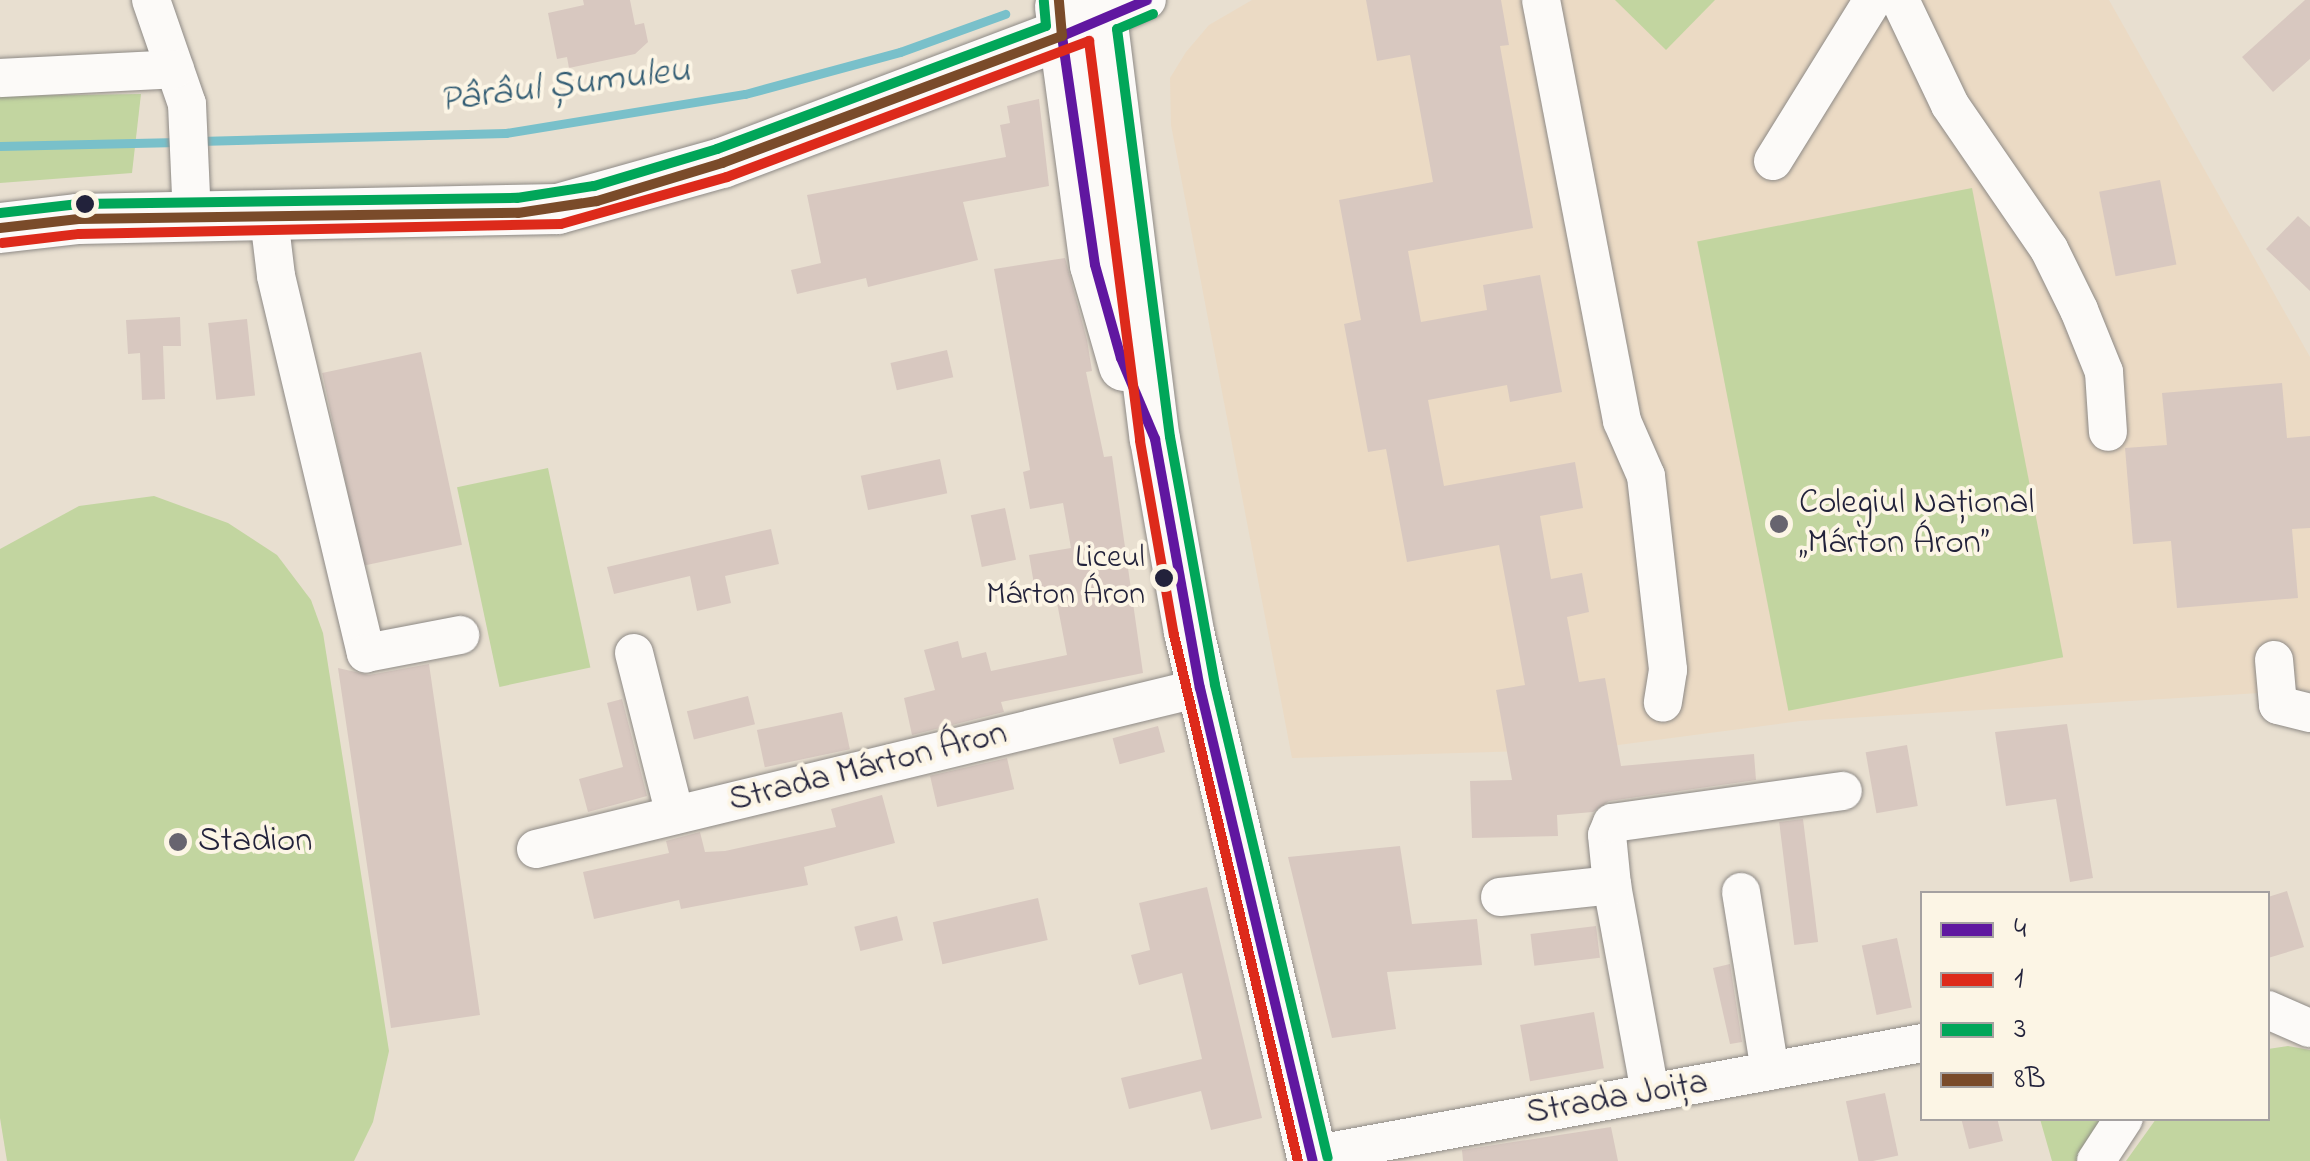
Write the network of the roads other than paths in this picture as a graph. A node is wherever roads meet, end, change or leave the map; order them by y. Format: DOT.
graph roads {
  1 [pos="150,0"];
  2 [pos="1148,0"];
  3 [pos="1541,0"];
  4 [pos="1872,0"];
  5 [pos="1900,0"];
  6 [pos="1080,14"];
  7 [pos="175,69"];
  8 [pos="0,78"];
  9 [pos="1773,161"];
  10 [pos="192,218"];
  11 [pos="269,218"];
  12 [pos="0,228"];
  13 [pos="2108,432"];
  14 [pos="460,635"];
  15 [pos="634,654"];
  16 [pos="2274,660"];
  17 [pos="1200,688"];
  18 [pos="1662,703"];
  19 [pos="2310,713"];
  20 [pos="1843,791"];
  21 [pos="676,815"];
  22 [pos="536,849"];
  23 [pos="1612,885"];
  24 [pos="1741,892"];
  25 [pos="1500,897"];
  26 [pos="2270,1011"];
  27 [pos="2270,1029"];
  28 [pos="2309,1029"];
  29 [pos="1920,1043"];
  30 [pos="1770,1071"];
  31 [pos="1650,1093"];
  32 [pos="2122,1121"];
  33 [pos="1313,1158"];
  34 [pos="2096,1161"];
  1 -- 7 [label="street"];
  2 -- 6 [label="street"];
  3 -- 18 [label="street"];
  4 -- 9 [label="street"];
  5 -- 13 [label="street"];
  6 -- 11 [label="main road"];
  6 -- 17 [label="main road"];
  7 -- 8 [label="street"];
  7 -- 10 [label="street"];
  10 -- 11 [label="main road"];
  10 -- 12 [label="main road"];
  11 -- 14 [label="street"];
  15 -- 21 [label="street"];
  16 -- 19 [label="street"];
  17 -- 21 [label="street, Strada Márton Áron"];
  17 -- 33 [label="main road"];
  20 -- 23 [label="street"];
  21 -- 22 [label="street, Strada Márton Áron"];
  23 -- 25 [label="street"];
  23 -- 31 [label="street"];
  24 -- 30 [label="street"];
  26 -- 28 [label="street"];
  27 -- 28 [label="street"];
  29 -- 30 [label="street, Strada Joița"];
  30 -- 31 [label="street, Strada Joița"];
  31 -- 33 [label="street, Strada Joița"];
  32 -- 34 [label="street"];
}
